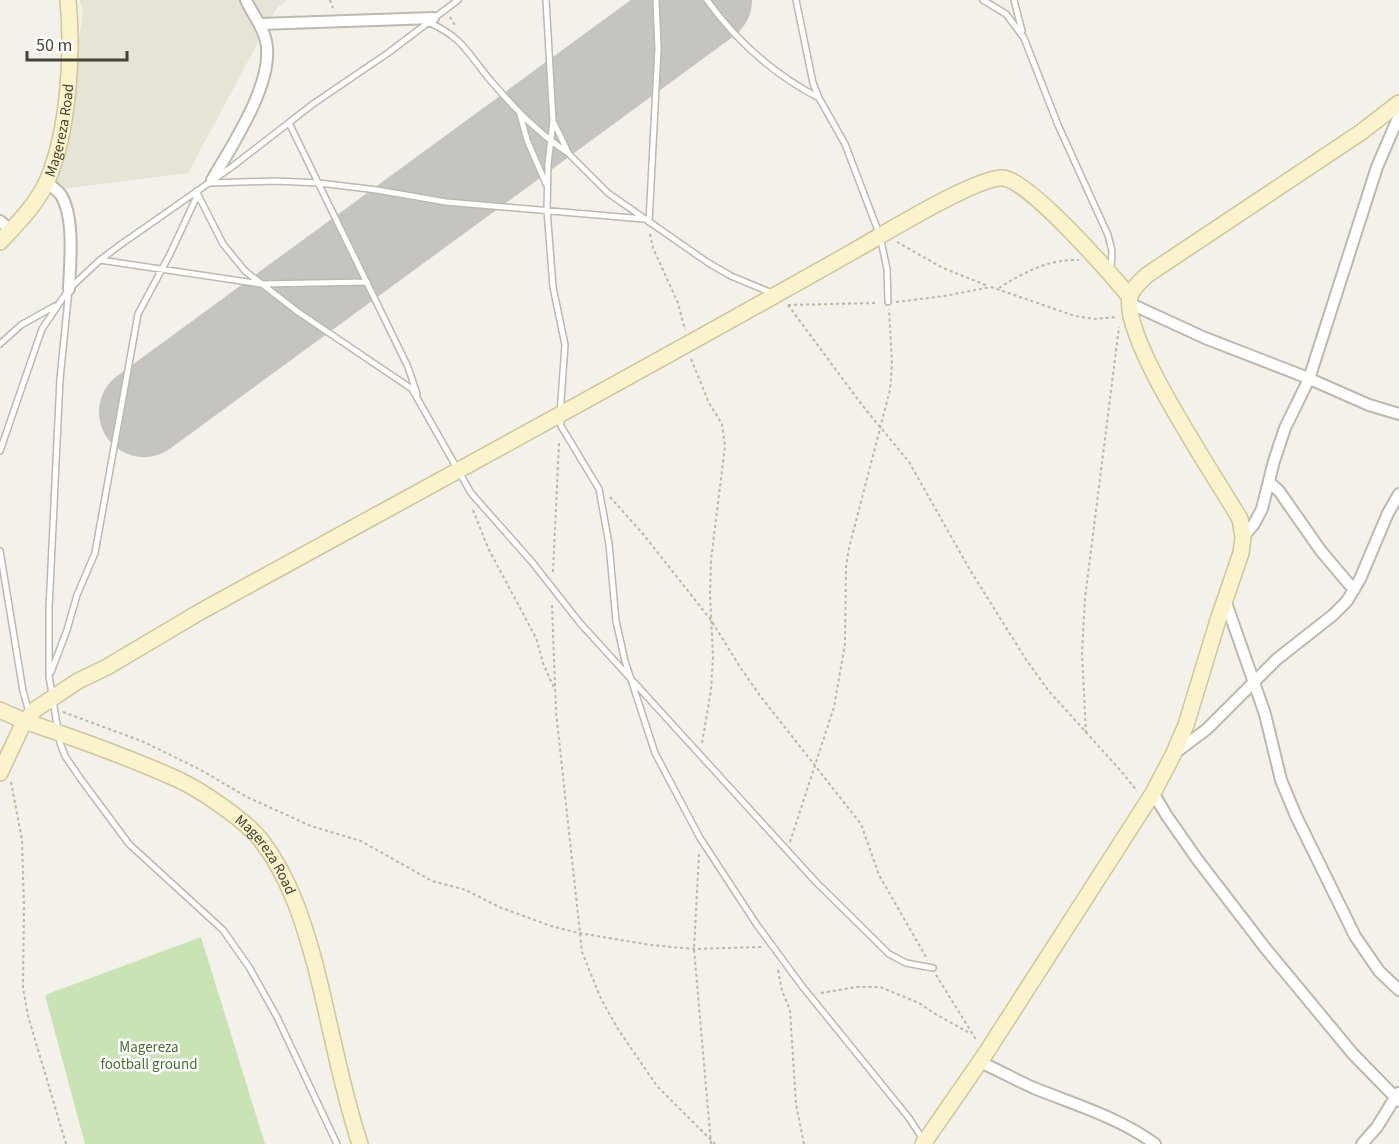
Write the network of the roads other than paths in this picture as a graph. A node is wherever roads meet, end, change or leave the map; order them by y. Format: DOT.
graph roads {
  1 [pos="68,0"];
  2 [pos="246,0"];
  3 [pos="458,0"];
  4 [pos="546,0"];
  5 [pos="656,0"];
  6 [pos="707,0"];
  7 [pos="796,0"];
  8 [pos="983,0"];
  9 [pos="1014,0"];
  10 [pos="430,20"];
  11 [pos="260,24"];
  12 [pos="1024,38"];
  13 [pos="819,98"];
  14 [pos="1399,103"];
  15 [pos="520,114"];
  16 [pos="1399,116"];
  17 [pos="553,121"];
  18 [pos="289,123"];
  19 [pos="552,142"];
  20 [pos="569,154"];
  21 [pos="47,182"];
  22 [pos="210,182"];
  23 [pos="319,183"];
  24 [pos="547,186"];
  25 [pos="197,193"];
  26 [pos="547,210"];
  27 [pos="646,220"];
  28 [pos="4,232"];
  29 [pos="883,235"];
  30 [pos="100,260"];
  31 [pos="162,270"];
  32 [pos="1110,273"];
  33 [pos="367,282"];
  34 [pos="261,284"];
  35 [pos="69,289"];
  36 [pos="783,300"];
  37 [pos="888,302"];
  38 [pos="57,305"];
  39 [pos="1128,308"];
  40 [pos="0,345"];
  41 [pos="1309,379"];
  42 [pos="419,398"];
  43 [pos="1399,414"];
  44 [pos="560,420"];
  45 [pos="0,451"];
  46 [pos="458,470"];
  47 [pos="1269,482"];
  48 [pos="1399,494"];
  49 [pos="1243,537"];
  50 [pos="0,551"];
  51 [pos="1354,590"];
  52 [pos="1225,599"];
  53 [pos="49,676"];
  54 [pos="631,680"];
  55 [pos="1253,682"];
  56 [pos="52,703"];
  57 [pos="0,710"];
  58 [pos="27,719"];
  59 [pos="58,732"];
  60 [pos="1173,755"];
  61 [pos="0,773"];
  62 [pos="1150,798"];
  63 [pos="933,968"];
  64 [pos="1399,990"];
  65 [pos="983,1057"];
  66 [pos="1398,1096"];
  67 [pos="924,1143"];
  68 [pos="337,1144"];
  69 [pos="360,1144"];
  70 [pos="1155,1144"];
  71 [pos="1362,1144"];
  1 -- 21 [label="street, Magereza Road"];
  2 -- 11 [label="street"];
  3 -- 10 [label="lane"];
  4 -- 17 [label="lane"];
  5 -- 27 [label="lane"];
  6 -- 13 [label="lane"];
  7 -- 13 [label="lane"];
  8 -- 12 [label="lane"];
  9 -- 12 [label="lane"];
  10 -- 11 [label="street"];
  10 -- 15 [label="lane"];
  10 -- 18 [label="lane"];
  11 -- 22 [label="street"];
  12 -- 32 [label="lane"];
  13 -- 29 [label="lane"];
  14 -- 39 [label="street"];
  15 -- 19 [label="lane"];
  15 -- 24 [label="lane"];
  16 -- 41 [label="street"];
  17 -- 19 [label="lane"];
  17 -- 20 [label="lane"];
  18 -- 22 [label="lane"];
  18 -- 23 [label="lane"];
  19 -- 20 [label="lane"];
  19 -- 24 [label="lane"];
  20 -- 27 [label="lane"];
  21 -- 28 [label="street, Magereza Road"];
  21 -- 35 [label="street"];
  22 -- 23 [label="lane"];
  22 -- 25 [label="lane"];
  23 -- 26 [label="lane"];
  23 -- 33 [label="lane"];
  24 -- 26 [label="lane"];
  25 -- 30 [label="lane"];
  25 -- 31 [label="lane"];
  25 -- 34 [label="lane"];
  26 -- 27 [label="lane"];
  26 -- 44 [label="lane"];
  27 -- 36 [label="lane"];
  29 -- 32 [label="street"];
  29 -- 36 [label="street"];
  29 -- 37 [label="lane"];
  30 -- 31 [label="lane"];
  30 -- 35 [label="lane"];
  31 -- 34 [label="lane"];
  31 -- 53 [label="lane"];
  32 -- 39 [label="street"];
  33 -- 34 [label="lane"];
  33 -- 42 [label="lane"];
  34 -- 42 [label="lane"];
  35 -- 38 [label="lane"];
  35 -- 53 [label="lane"];
  36 -- 44 [label="street"];
  38 -- 40 [label="lane"];
  38 -- 45 [label="lane"];
  39 -- 41 [label="street"];
  39 -- 49 [label="street"];
  41 -- 43 [label="street"];
  41 -- 47 [label="street"];
  42 -- 46 [label="lane"];
  44 -- 46 [label="street"];
  44 -- 54 [label="lane"];
  46 -- 54 [label="lane"];
  46 -- 56 [label="street"];
  47 -- 49 [label="street"];
  47 -- 51 [label="street"];
  48 -- 51 [label="street"];
  49 -- 52 [label="street"];
  50 -- 58 [label="lane"];
  51 -- 55 [label="street"];
  52 -- 55 [label="street"];
  52 -- 60 [label="street"];
  53 -- 56 [label="lane"];
  54 -- 63 [label="lane"];
  54 -- 67 [label="lane"];
  55 -- 60 [label="street"];
  55 -- 64 [label="street"];
  56 -- 58 [label="street"];
  56 -- 59 [label="lane"];
  57 -- 58 [label="street, Magereza Road"];
  58 -- 59 [label="street, Magereza Road"];
  58 -- 61 [label="street"];
  59 -- 68 [label="lane"];
  59 -- 69 [label="street, Magereza Road"];
  60 -- 62 [label="street"];
  62 -- 65 [label="street"];
  62 -- 66 [label="street"];
  65 -- 67 [label="street"];
  65 -- 70 [label="street"];
  66 -- 71 [label="street"];
}
